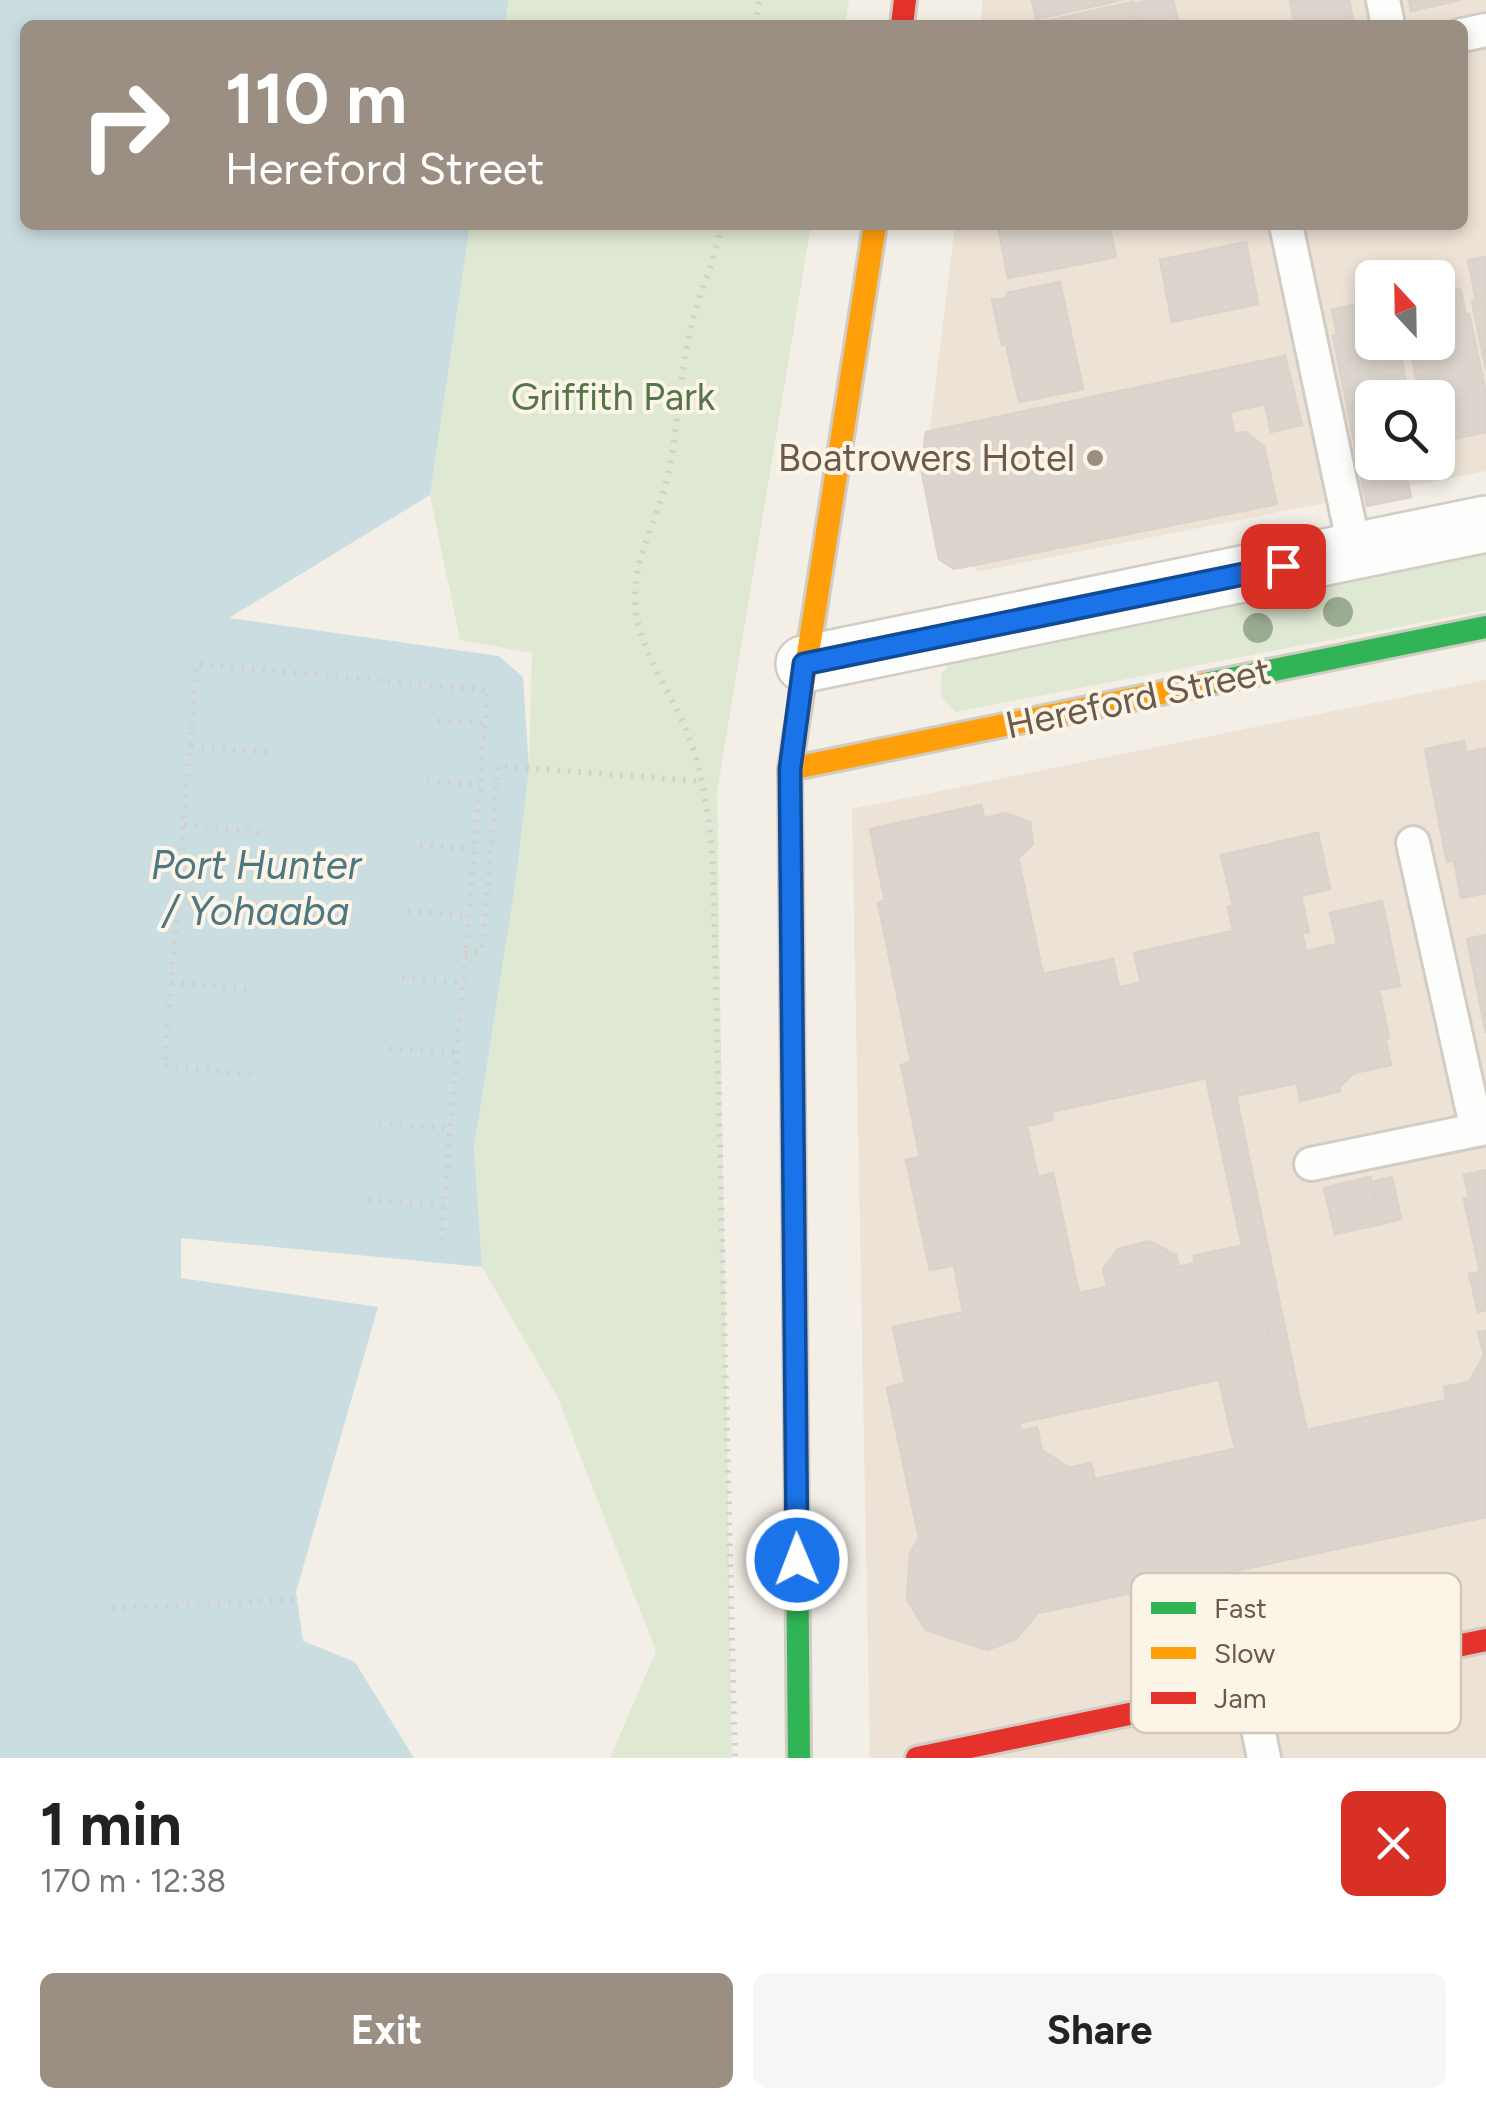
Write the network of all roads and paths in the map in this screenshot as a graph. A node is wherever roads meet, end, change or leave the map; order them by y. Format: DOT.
graph roads {
  1 [pos="720,230"];
  2 [pos="873,230"];
  3 [pos="1287,230"];
  4 [pos="1486,524"];
  5 [pos="1355,552"];
  6 [pos="1486,627"];
  7 [pos="804,664"];
  8 [pos="438,720"];
  9 [pos="485,723"];
  10 [pos="191,746"];
  11 [pos="271,752"];
  12 [pos="790,769"];
  13 [pos="427,780"];
  14 [pos="701,781"];
  15 [pos="480,785"];
  16 [pos="184,825"];
  17 [pos="263,833"];
  18 [pos="1413,842"];
  19 [pos="420,845"];
  20 [pos="474,849"];
  21 [pos="178,902"];
  22 [pos="257,911"];
  23 [pos="408,911"];
  24 [pos="469,916"];
  25 [pos="465,954"];
  26 [pos="402,978"];
  27 [pos="171,982"];
  28 [pos="464,983"];
  29 [pos="252,990"];
  30 [pos="389,1048"];
  31 [pos="457,1053"];
  32 [pos="251,1075"];
  33 [pos="380,1122"];
  34 [pos="451,1129"];
  35 [pos="1481,1129"];
  36 [pos="1311,1164"];
  37 [pos="368,1200"];
  38 [pos="444,1207"];
  39 [pos="442,1241"];
  40 [pos="299,1599"];
  41 [pos="113,1608"];
  42 [pos="1486,1640"];
  43 [pos="1461,1645"];
  44 [pos="1131,1714"];
  45 [pos="1259,1733"];
  46 [pos="734,1758"];
  47 [pos="799,1758"];
  48 [pos="917,1758"];
  49 [pos="1264,1758"];
  1 -- 14 [label="path"];
  2 -- 7 [label="main road"];
  3 -- 5 [label="lane"];
  4 -- 5 [label="street"];
  5 -- 7 [label="street"];
  6 -- 12 [label="main road, Hereford Street"];
  7 -- 12 [label="main road"];
  8 -- 9 [label="path"];
  9 -- 10 [label="path"];
  9 -- 15 [label="path"];
  10 -- 11 [label="path"];
  10 -- 16 [label="path"];
  12 -- 47 [label="main road"];
  13 -- 15 [label="path"];
  14 -- 25 [label="path"];
  14 -- 46 [label="path"];
  15 -- 20 [label="path"];
  16 -- 17 [label="path"];
  16 -- 21 [label="path"];
  18 -- 35 [label="lane"];
  19 -- 20 [label="path"];
  20 -- 24 [label="path"];
  21 -- 22 [label="path"];
  21 -- 27 [label="path"];
  23 -- 24 [label="path"];
  24 -- 25 [label="path"];
  25 -- 28 [label="path"];
  26 -- 28 [label="path"];
  27 -- 29 [label="path"];
  27 -- 32 [label="path"];
  28 -- 31 [label="path"];
  30 -- 31 [label="path"];
  31 -- 34 [label="path"];
  33 -- 34 [label="path"];
  34 -- 38 [label="path"];
  35 -- 36 [label="lane"];
  37 -- 38 [label="path"];
  38 -- 39 [label="path"];
  40 -- 41 [label="path"];
  42 -- 43 [label="main road"];
  44 -- 48 [label="main road"];
  45 -- 49 [label="lane"];
}
